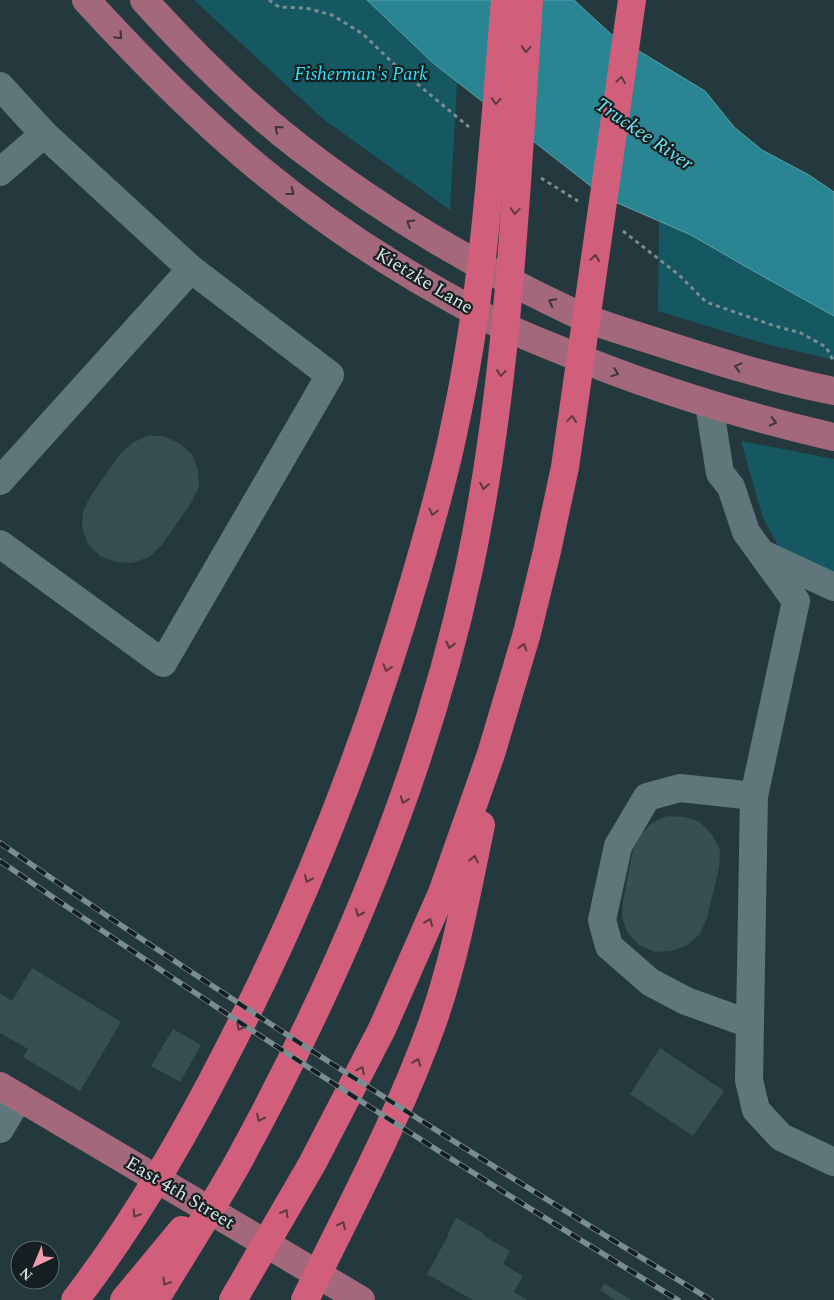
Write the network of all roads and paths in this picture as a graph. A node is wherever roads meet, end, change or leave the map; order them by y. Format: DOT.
graph roads {
  1 [pos="86,0"];
  2 [pos="144,0"];
  3 [pos="269,0"];
  4 [pos="504,0"];
  5 [pos="529,0"];
  6 [pos="632,0"];
  7 [pos="0,86"];
  8 [pos="473,131"];
  9 [pos="44,134"];
  10 [pos="0,172"];
  11 [pos="533,173"];
  12 [pos="580,202"];
  13 [pos="617,226"];
  14 [pos="191,268"];
  15 [pos="834,362"];
  16 [pos="834,391"];
  17 [pos="709,404"];
  18 [pos="833,437"];
  19 [pos="0,481"];
  20 [pos="0,544"];
  21 [pos="761,553"];
  22 [pos="834,587"];
  23 [pos="509,694"];
  24 [pos="754,796"];
  25 [pos="750,1024"];
  26 [pos="9,1091"];
  27 [pos="0,1129"];
  28 [pos="834,1162"];
  29 [pos="137,1296"];
  30 [pos="75,1300"];
  31 [pos="232,1300"];
  32 [pos="305,1300"];
  33 [pos="361,1300"];
  1 -- 17 [label="main road, Kietzke Lane, one-way"];
  16 -- 2 [label="main road, one-way"];
  3 -- 8 [label="path"];
  4 -- 30 [label="highway, one-way"];
  5 -- 29 [label="highway, one-way"];
  23 -- 6 [label="highway, one-way"];
  7 -- 9 [label="street"];
  9 -- 10 [label="street"];
  9 -- 14 [label="street"];
  11 -- 12 [label="path"];
  13 -- 15 [label="path"];
  14 -- 19 [label="street"];
  14 -- 20 [label="street"];
  17 -- 18 [label="main road, Kietzke Lane, one-way"];
  17 -- 21 [label="street"];
  21 -- 22 [label="street"];
  21 -- 24 [label="street"];
  31 -- 23 [label="highway, one-way"];
  32 -- 23 [label="highway, one-way"];
  24 -- 25 [label="street"];
  24 -- 25 [label="street"];
  25 -- 28 [label="street"];
  26 -- 27 [label="street"];
  26 -- 33 [label="main road, East 4th Street"];
}
